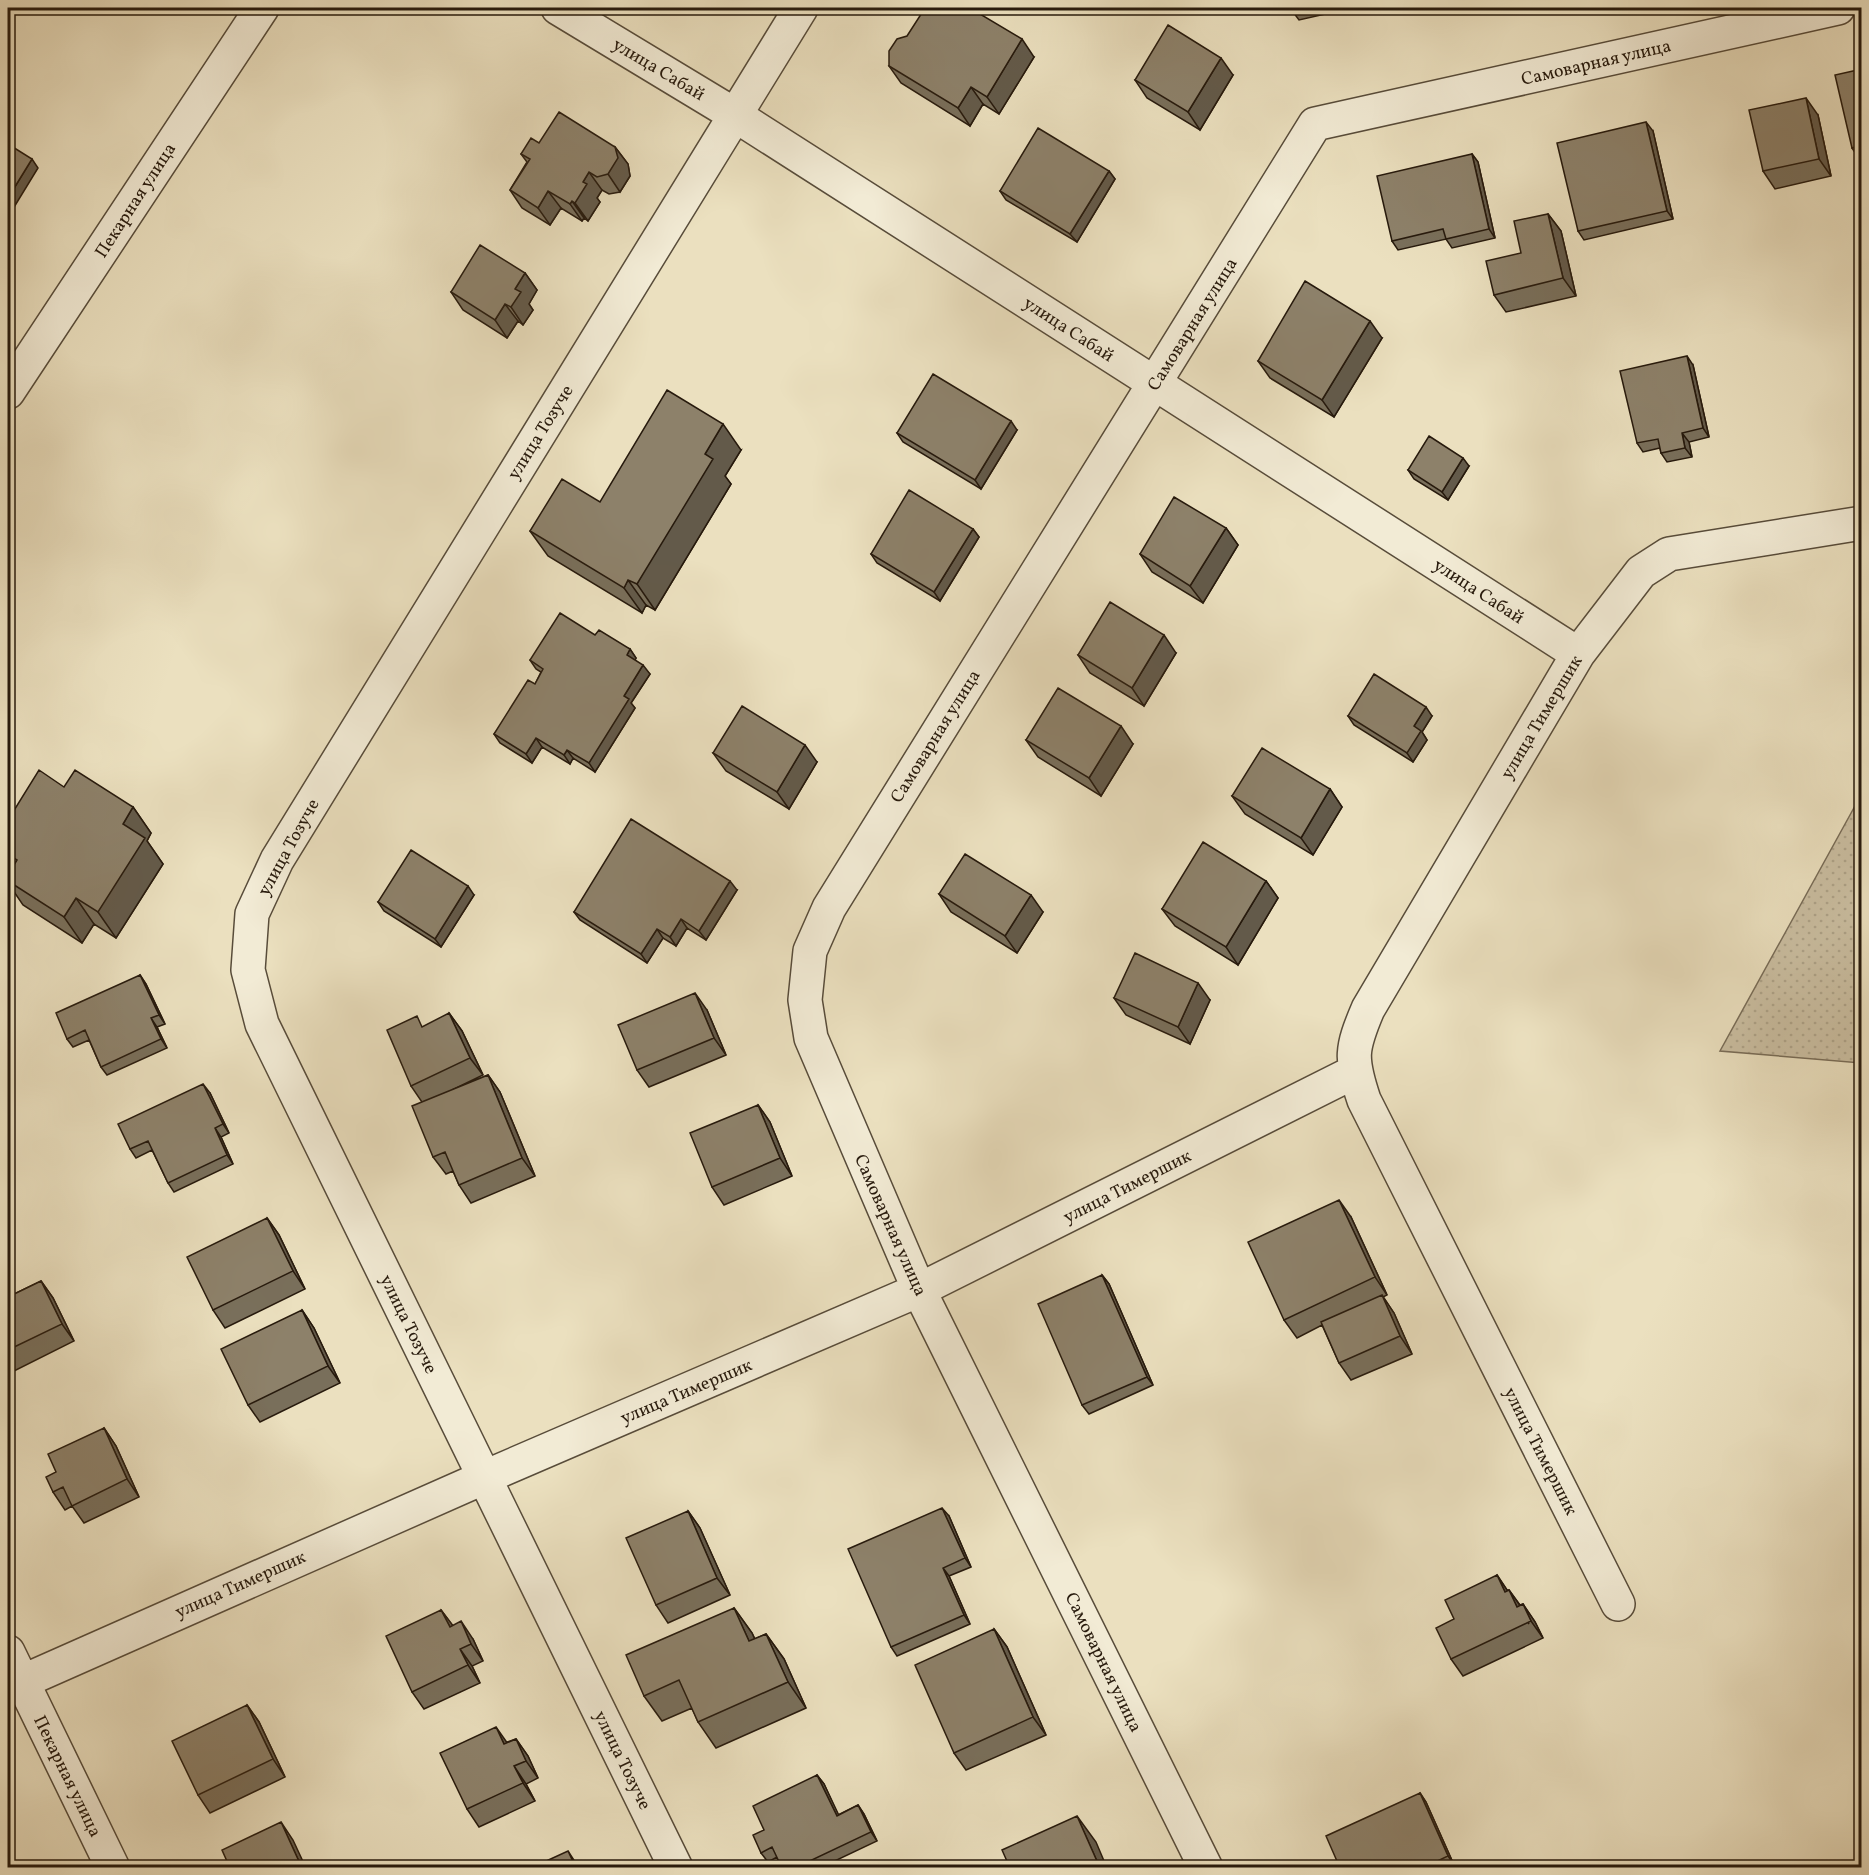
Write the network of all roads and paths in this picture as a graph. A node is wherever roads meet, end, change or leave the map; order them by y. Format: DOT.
graph roads {
  1 [pos="262,8"];
  2 [pos="558,8"];
  3 [pos="801,8"];
  4 [pos="1838,8"];
  5 [pos="735,115"];
  6 [pos="1155,383"];
  7 [pos="8,392"];
  8 [pos="1862,523"];
  9 [pos="1578,654"];
  10 [pos="1354,1072"];
  11 [pos="920,1290"];
  12 [pos="484,1477"];
  13 [pos="1618,1604"];
  14 [pos="12,1674"];
  15 [pos="113,1868"];
  16 [pos="676,1868"];
  17 [pos="1206,1868"];
  1 -- 7 [label="street, Пекарная улица"];
  2 -- 5 [label="street, улица Сабай"];
  3 -- 5 [label="street, улица Тозуче"];
  4 -- 6 [label="street, Самоварная улица"];
  5 -- 6 [label="street, улица Сабай"];
  5 -- 12 [label="street, улица Тозуче"];
  6 -- 9 [label="street, улица Сабай"];
  6 -- 11 [label="street, Самоварная улица"];
  8 -- 9 [label="street, улица Тимершик"];
  9 -- 10 [label="street, улица Тимершик"];
  10 -- 11 [label="street, улица Тимершик"];
  10 -- 13 [label="street, улица Тимершик"];
  11 -- 12 [label="street, улица Тимершик"];
  11 -- 17 [label="street, Самоварная улица"];
  12 -- 14 [label="street, улица Тимершик"];
  12 -- 16 [label="street, улица Тозуче"];
  14 -- 15 [label="street, Пекарная улица"];
}
